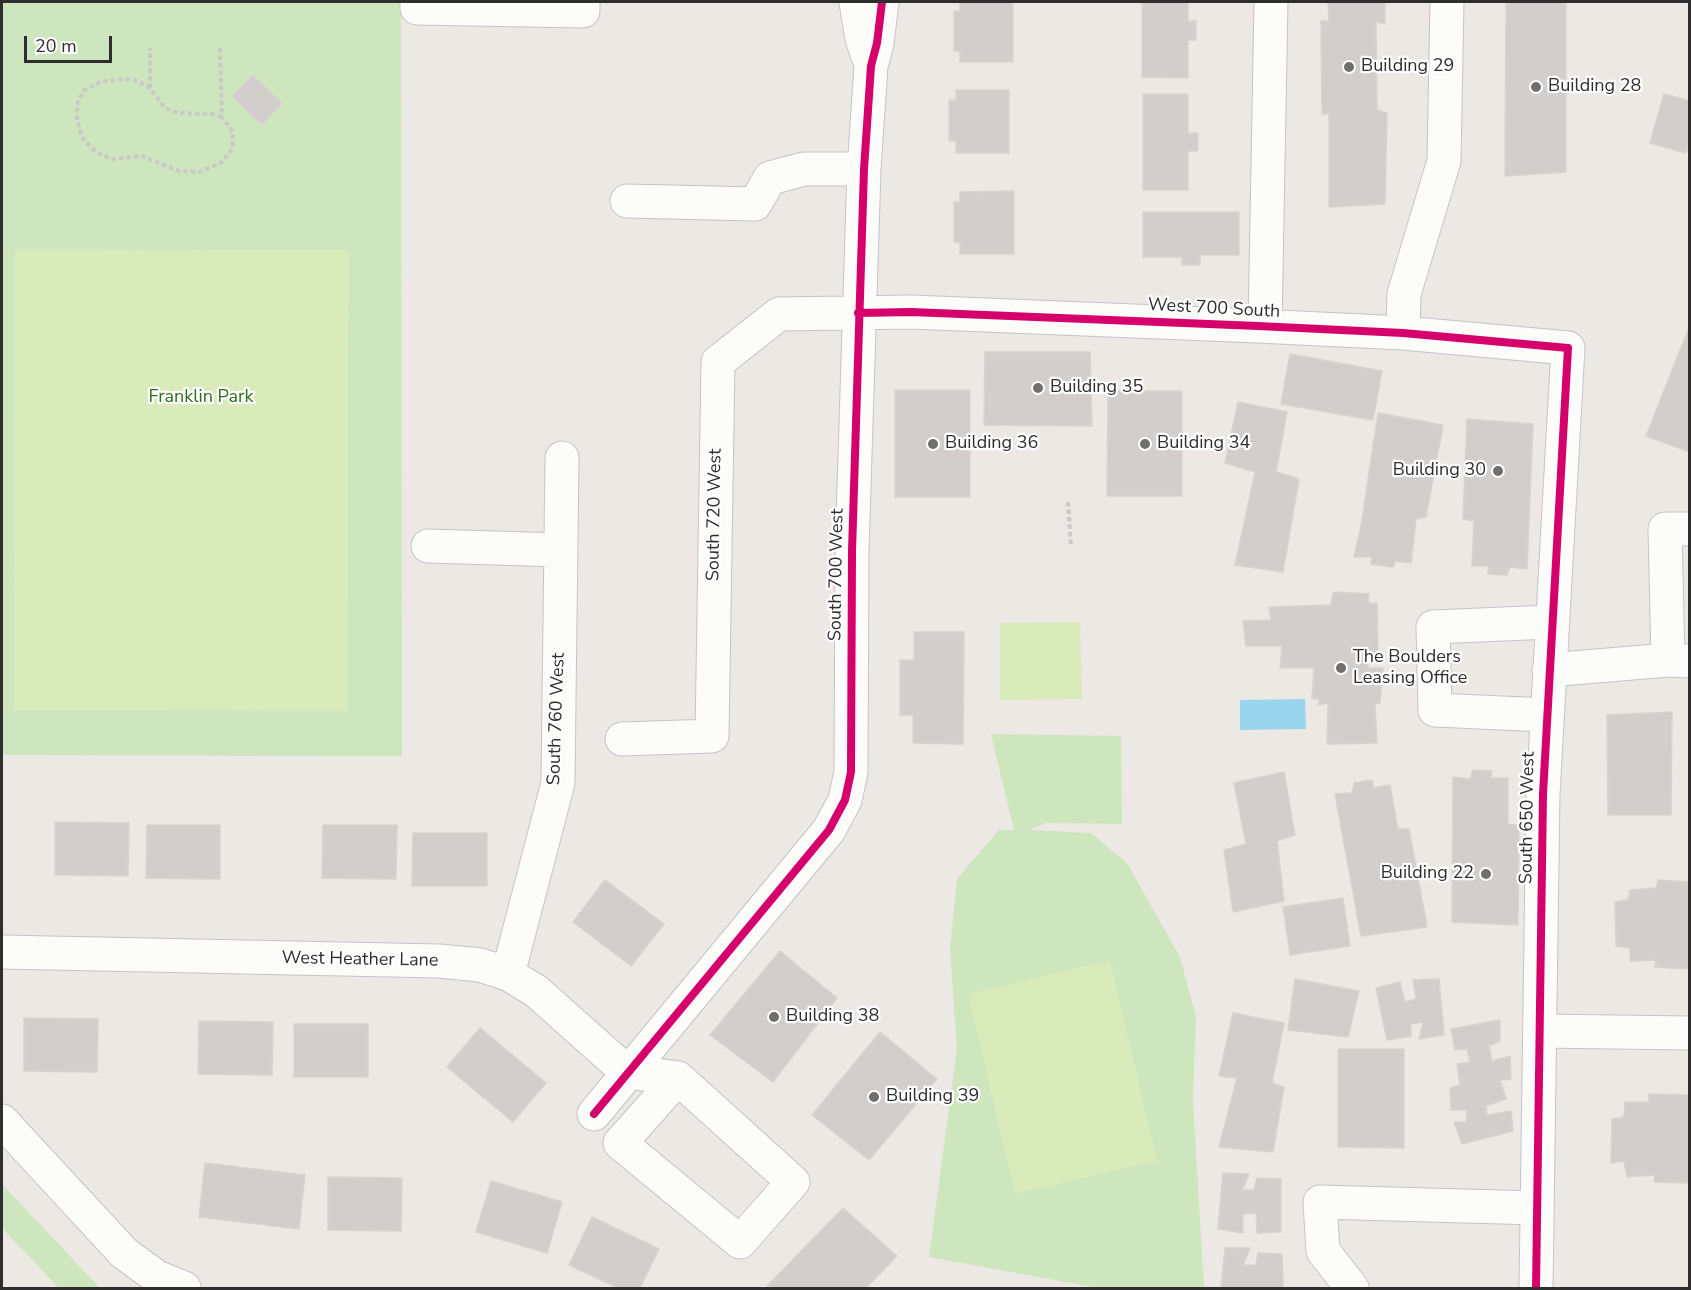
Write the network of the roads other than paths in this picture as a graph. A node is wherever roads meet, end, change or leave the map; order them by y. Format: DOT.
graph roads {
  1 [pos="417,2"];
  2 [pos="584,2"];
  3 [pos="856,2"];
  4 [pos="882,2"];
  5 [pos="1272,2"];
  6 [pos="1447,2"];
  7 [pos="871,66"];
  8 [pos="864,169"];
  9 [pos="627,201"];
  10 [pos="858,312"];
  11 [pos="1265,326"];
  12 [pos="1403,333"];
  13 [pos="1568,348"];
  14 [pos="562,458"];
  15 [pos="1689,529"];
  16 [pos="428,546"];
  17 [pos="561,550"];
  18 [pos="1551,622"];
  19 [pos="1679,661"];
  20 [pos="1549,670"];
  21 [pos="1546,715"];
  22 [pos="622,739"];
  23 [pos="2,952"];
  24 [pos="508,974"];
  25 [pos="1540,1031"];
  26 [pos="1689,1033"];
  27 [pos="627,1072"];
  28 [pos="678,1078"];
  29 [pos="594,1114"];
  30 [pos="2,1121"];
  31 [pos="1537,1208"];
  32 [pos="184,1288"];
  33 [pos="1352,1288"];
  34 [pos="1536,1288"];
  1 -- 2 [label="street"];
  3 -- 7 [label="street, South 700 West"];
  4 -- 7 [label="street, South 700 West"];
  5 -- 11 [label="street"];
  6 -- 12 [label="street"];
  7 -- 8 [label="street, South 700 West"];
  8 -- 9 [label="street"];
  8 -- 10 [label="street, South 700 West"];
  10 -- 11 [label="street, West 700 South"];
  10 -- 22 [label="street, South 720 West"];
  10 -- 27 [label="street, South 700 West"];
  11 -- 12 [label="street, West 700 South"];
  12 -- 13 [label="street, West 700 South"];
  13 -- 18 [label="street, South 650 West"];
  14 -- 17 [label="street, South 760 West"];
  15 -- 19 [label="street"];
  16 -- 17 [label="street"];
  17 -- 24 [label="street, South 760 West"];
  18 -- 20 [label="street, South 650 West"];
  18 -- 21 [label="street"];
  19 -- 20 [label="street"];
  20 -- 21 [label="street, South 650 West"];
  21 -- 25 [label="street, South 650 West"];
  23 -- 24 [label="street, West Heather Lane"];
  24 -- 27 [label="street, West Heather Lane"];
  25 -- 26 [label="street"];
  25 -- 31 [label="street, South 650 West"];
  27 -- 28 [label="street"];
  27 -- 29 [label="street"];
  28 -- 28 [label="street"];
  30 -- 32 [label="street"];
  31 -- 33 [label="street"];
  31 -- 34 [label="street, South 650 West"];
}
